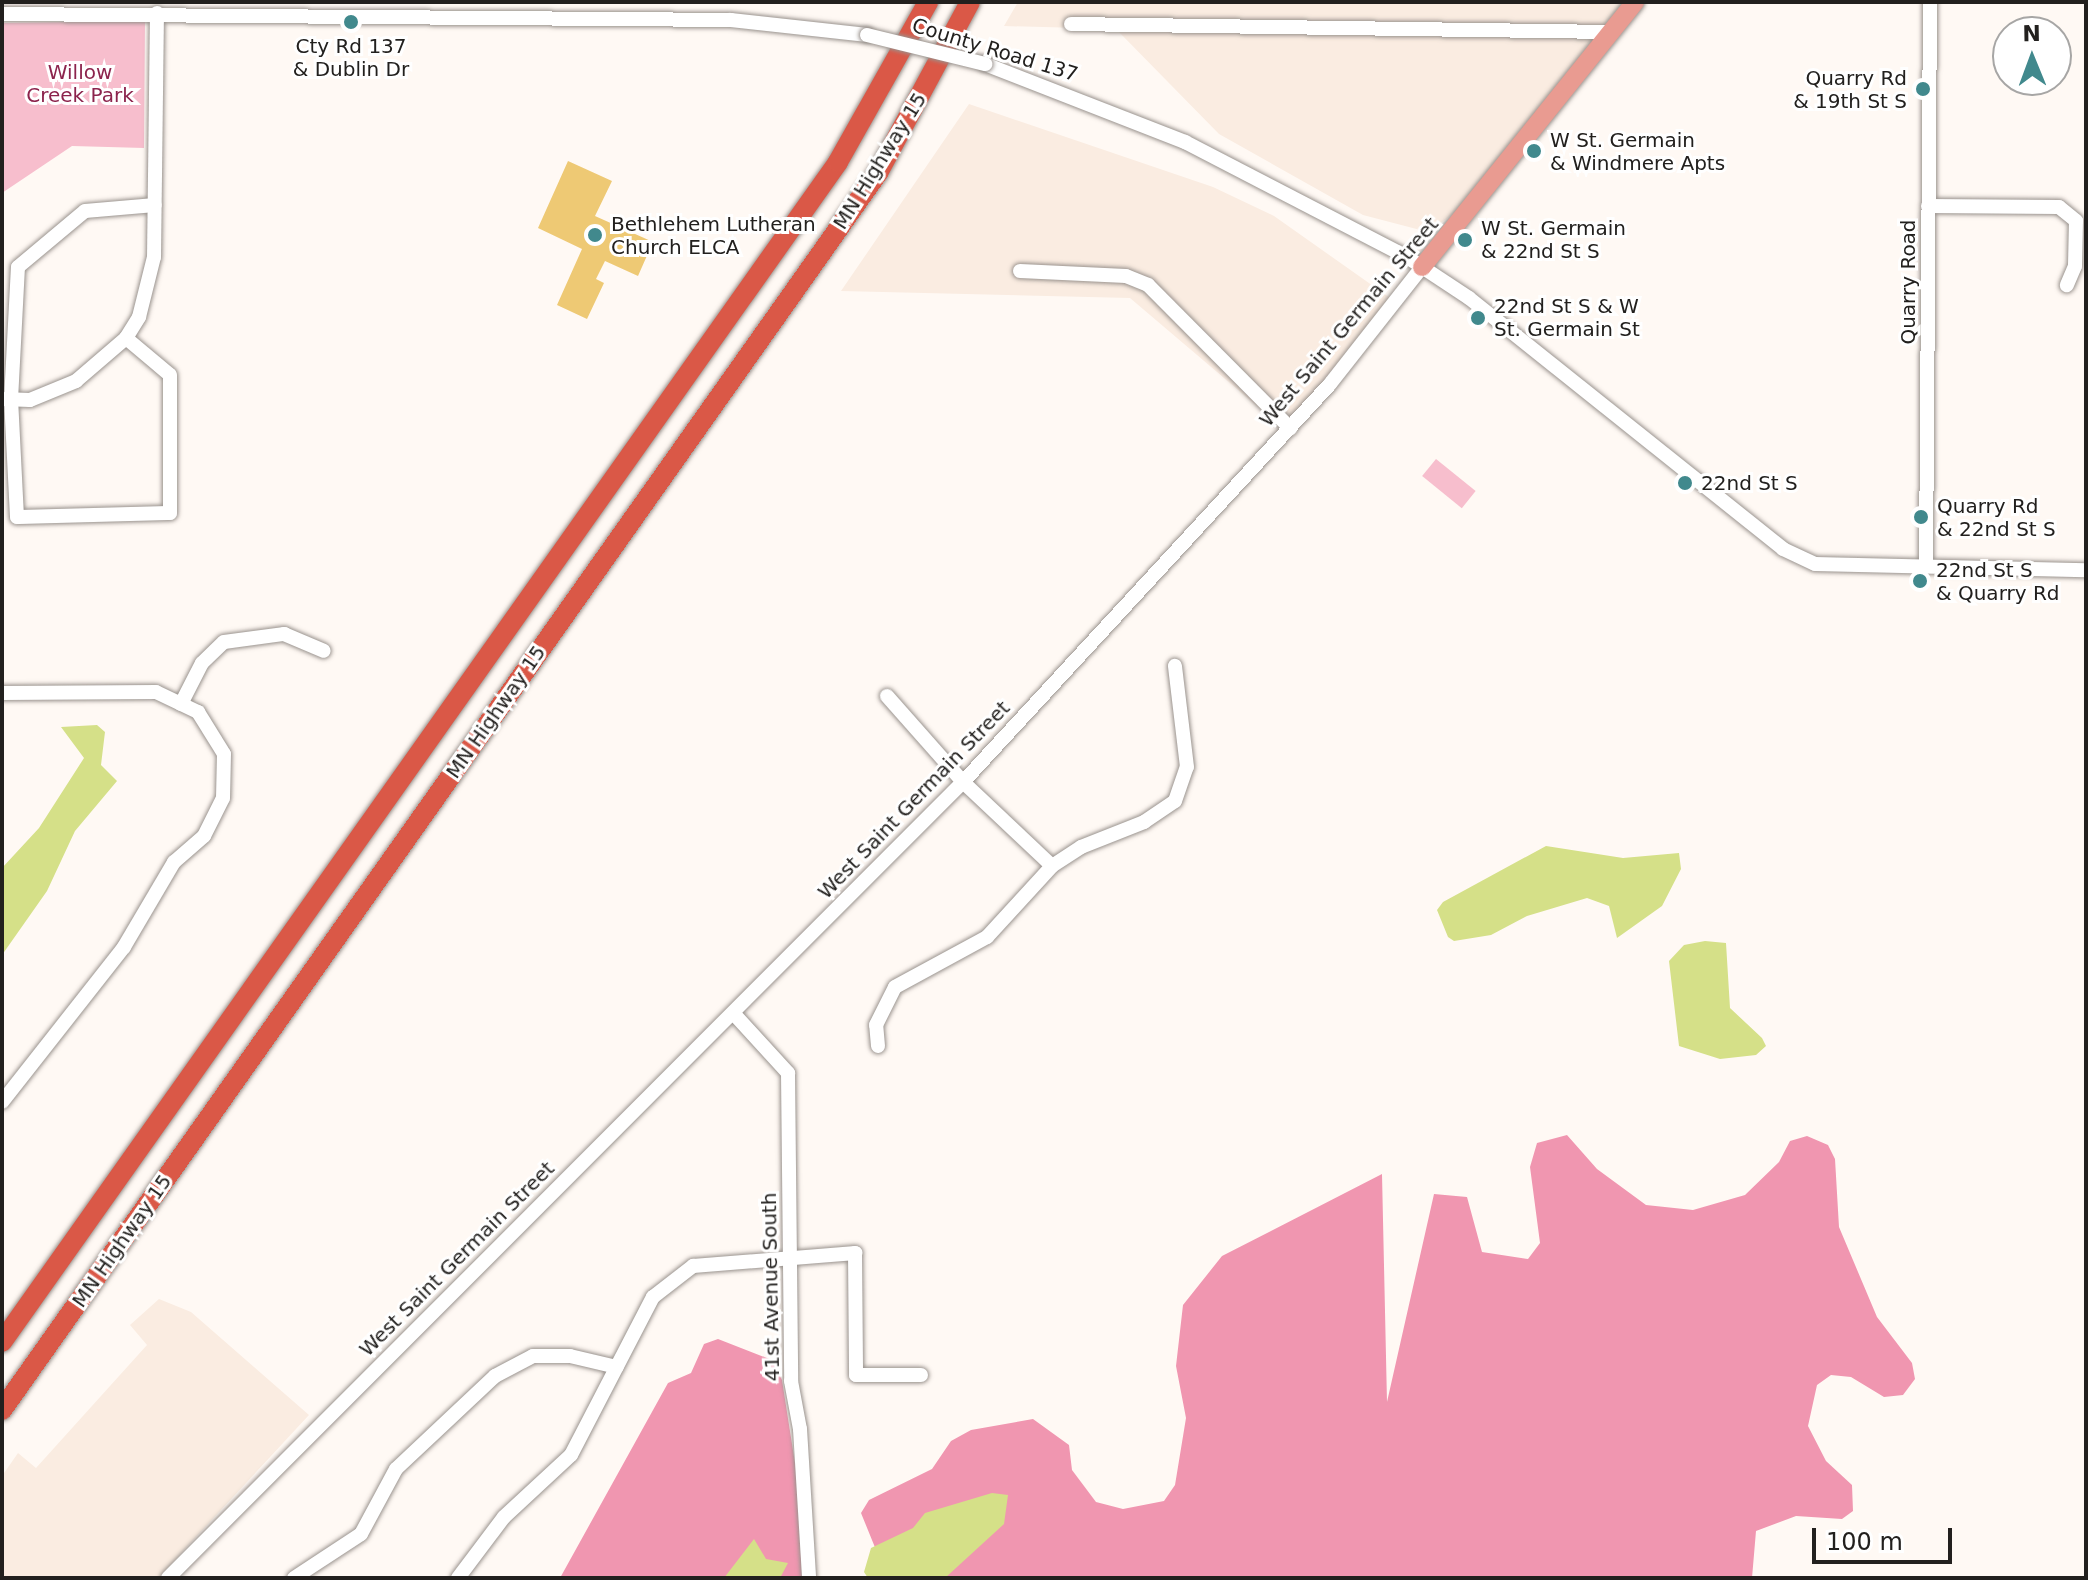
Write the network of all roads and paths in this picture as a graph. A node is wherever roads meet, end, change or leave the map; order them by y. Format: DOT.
graph roads {
  1 [pos="928,2"];
  2 [pos="970,2"];
  3 [pos="1635,2"];
  4 [pos="1930,2"];
  5 [pos="325,8"];
  6 [pos="157,13"];
  7 [pos="2,14"];
  8 [pos="1071,24"];
  9 [pos="1612,32"];
  10 [pos="155,205"];
  11 [pos="1928,206"];
  12 [pos="1422,267"];
  13 [pos="1020,271"];
  14 [pos="2067,285"];
  15 [pos="126,338"];
  16 [pos="6,400"];
  17 [pos="1290,428"];
  18 [pos="1926,563"];
  19 [pos="2086,570"];
  20 [pos="324,651"];
  21 [pos="1175,666"];
  22 [pos="2,693"];
  23 [pos="887,696"];
  24 [pos="181,704"];
  25 [pos="963,782"];
  26 [pos="1052,866"];
  27 [pos="735,1015"];
  28 [pos="878,1046"];
  29 [pos="2,1102"];
  30 [pos="790,1254"];
  31 [pos="2,1342"];
  32 [pos="617,1367"];
  33 [pos="921,1375"];
  34 [pos="2,1410"];
  35 [pos="168,1578"];
  36 [pos="294,1578"];
  37 [pos="458,1578"];
  38 [pos="809,1578"];
  1 -- 31 [label="highway, MN Highway 15"];
  2 -- 34 [label="highway, MN Highway 15"];
  3 -- 9 [label="main road, West Saint Germain Street"];
  4 -- 11 [label="street, Quarry Road"];
  5 -- 6 [label="street, County Road 137"];
  5 -- 12 [label="street, County Road 137, bridge"];
  6 -- 7 [label="street, County Road 137"];
  6 -- 10 [label="street"];
  8 -- 9 [label="street"];
  9 -- 12 [label="main road, West Saint Germain Street"];
  10 -- 15 [label="street"];
  10 -- 16 [label="street"];
  11 -- 14 [label="street"];
  11 -- 18 [label="street, Quarry Road"];
  12 -- 17 [label="street, West Saint Germain Street"];
  12 -- 18 [label="street, County Road 137"];
  13 -- 17 [label="street"];
  15 -- 16 [label="street"];
  15 -- 16 [label="street"];
  17 -- 25 [label="street, West Saint Germain Street"];
  18 -- 19 [label="street, County Road 137"];
  20 -- 24 [label="street"];
  21 -- 26 [label="street"];
  22 -- 24 [label="street"];
  23 -- 25 [label="street"];
  24 -- 29 [label="street"];
  25 -- 26 [label="street"];
  25 -- 27 [label="street, West Saint Germain Street"];
  26 -- 28 [label="street"];
  27 -- 30 [label="street, 41st Avenue South"];
  27 -- 35 [label="street, West Saint Germain Street"];
  30 -- 32 [label="street"];
  30 -- 33 [label="street"];
  30 -- 38 [label="street, 41st Avenue South"];
  32 -- 36 [label="street"];
  32 -- 37 [label="street"];
}
